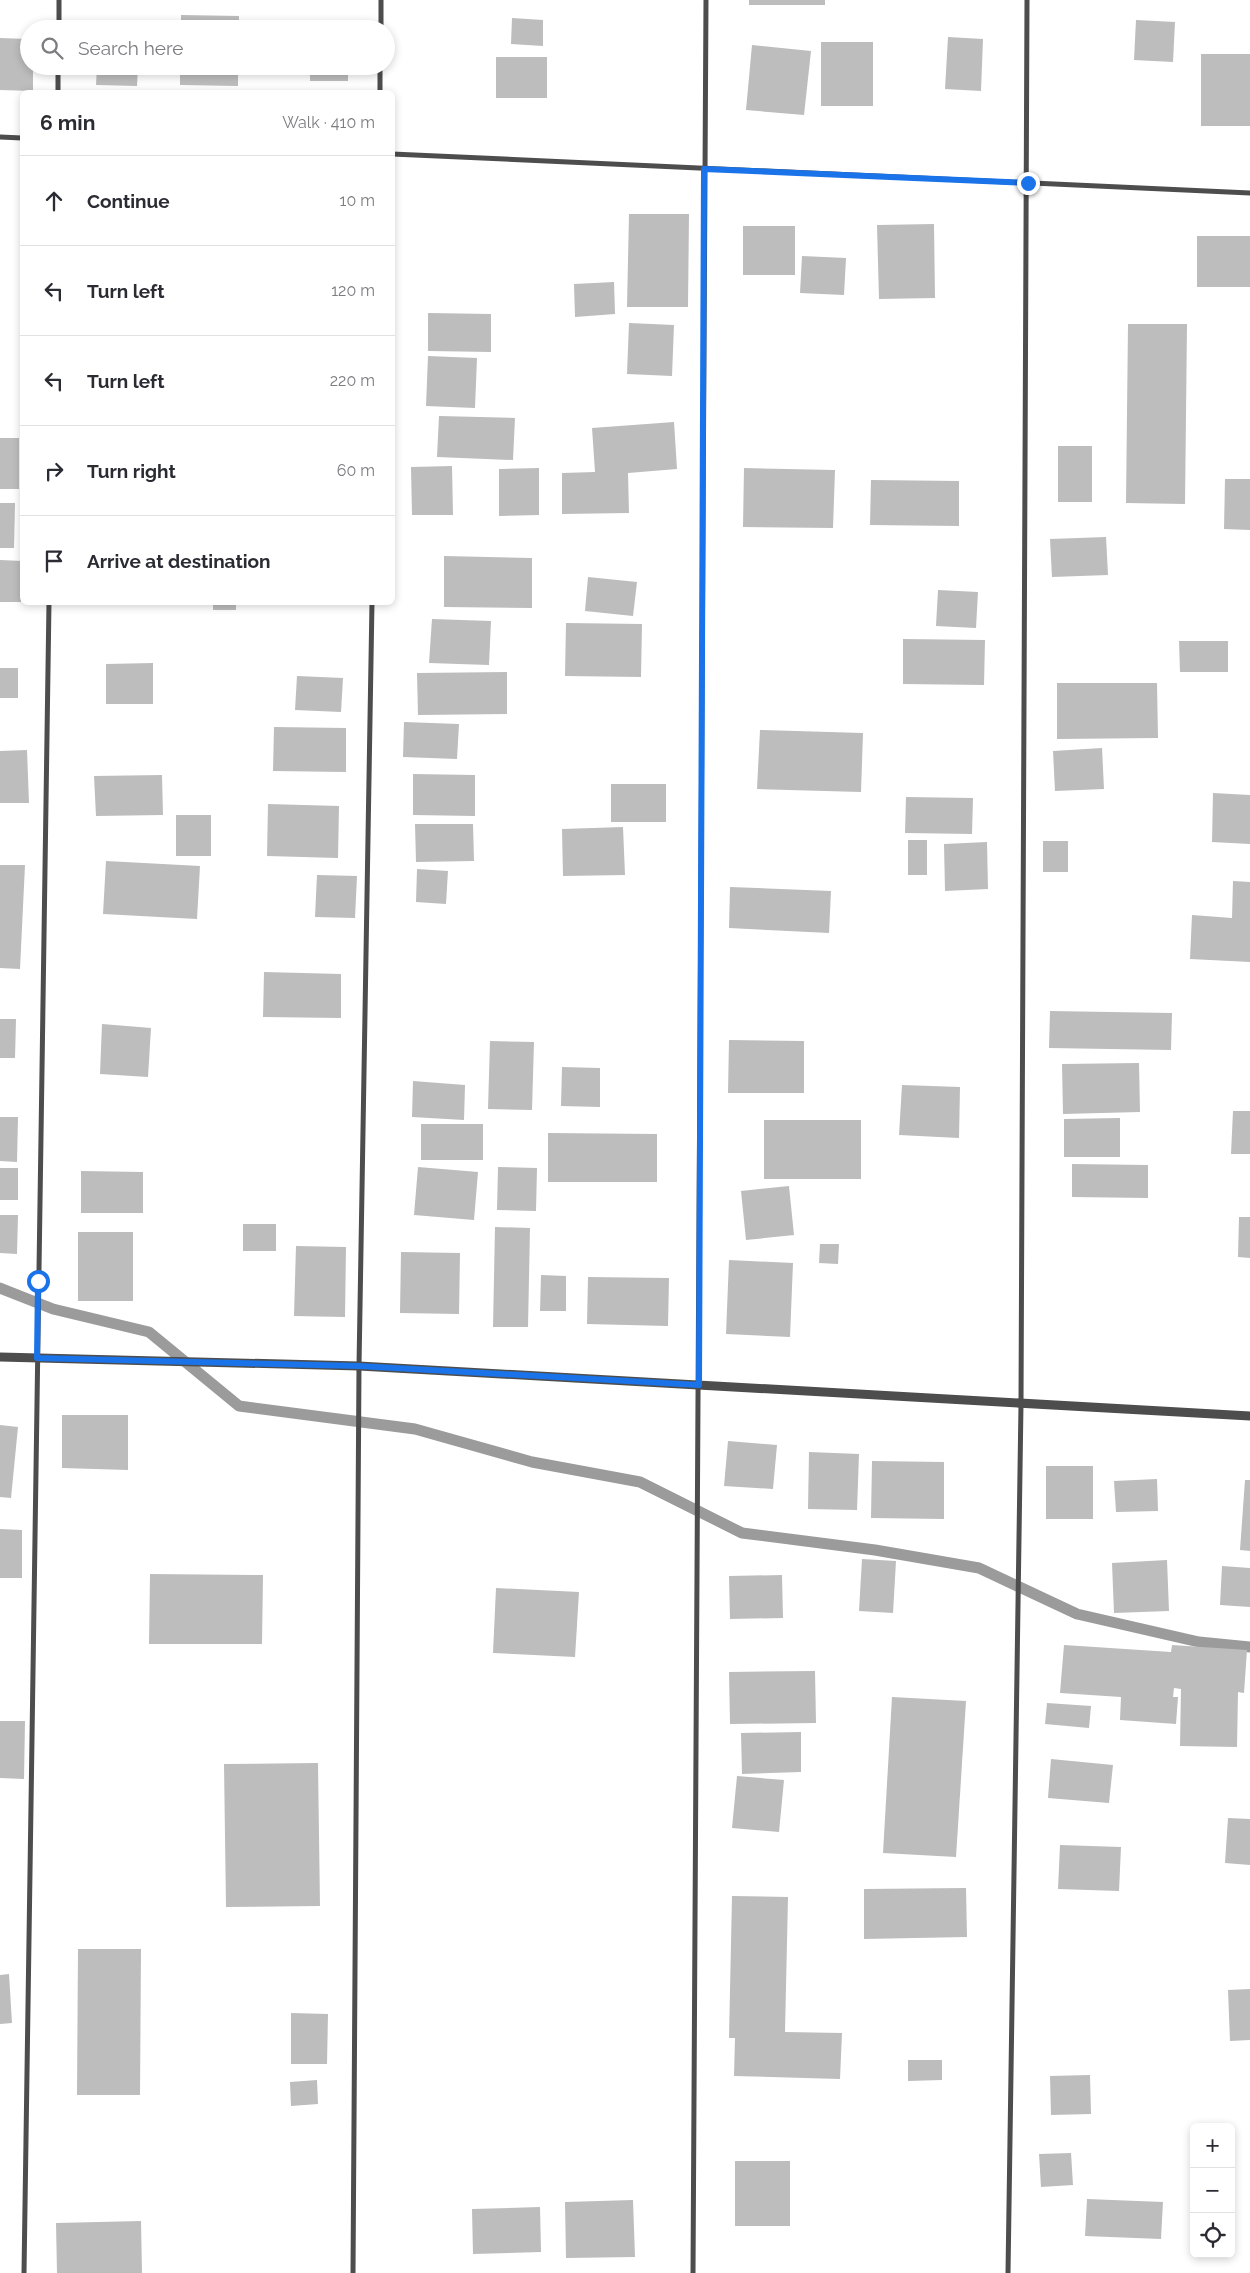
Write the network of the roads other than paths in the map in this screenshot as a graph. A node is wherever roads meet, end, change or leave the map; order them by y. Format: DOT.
graph roads {
  1 [pos="59,0"];
  2 [pos="381,0"];
  3 [pos="706,0"];
  4 [pos="1027,0"];
  5 [pos="58,20"];
  6 [pos="381,20"];
  7 [pos="58,75"];
  8 [pos="380,75"];
  9 [pos="58,90"];
  10 [pos="380,90"];
  11 [pos="0,137"];
  12 [pos="20,138"];
  13 [pos="395,154"];
  14 [pos="704,169"];
  15 [pos="1028,183"];
  16 [pos="1250,193"];
  17 [pos="49,605"];
  18 [pos="372,605"];
  19 [pos="0,1357"];
  20 [pos="37,1358"];
  21 [pos="359,1366"];
  22 [pos="699,1385"];
  23 [pos="1021,1404"];
  24 [pos="1250,1416"];
  25 [pos="24,2273"];
  26 [pos="354,2273"];
  27 [pos="693,2273"];
  28 [pos="1008,2273"];
  1 -- 5 [label="street"];
  2 -- 6 [label="street"];
  3 -- 14 [label="street"];
  4 -- 15 [label="street"];
  7 -- 9 [label="street"];
  8 -- 10 [label="street"];
  11 -- 12 [label="street"];
  13 -- 14 [label="street"];
  14 -- 15 [label="street"];
  14 -- 22 [label="street"];
  15 -- 16 [label="street"];
  15 -- 23 [label="street"];
  17 -- 20 [label="street"];
  18 -- 21 [label="street"];
  19 -- 20 [label="street"];
  20 -- 21 [label="street"];
  20 -- 25 [label="street"];
  21 -- 22 [label="street"];
  21 -- 26 [label="street"];
  22 -- 23 [label="street"];
  22 -- 27 [label="street"];
  23 -- 24 [label="street"];
  23 -- 28 [label="street"];
}
